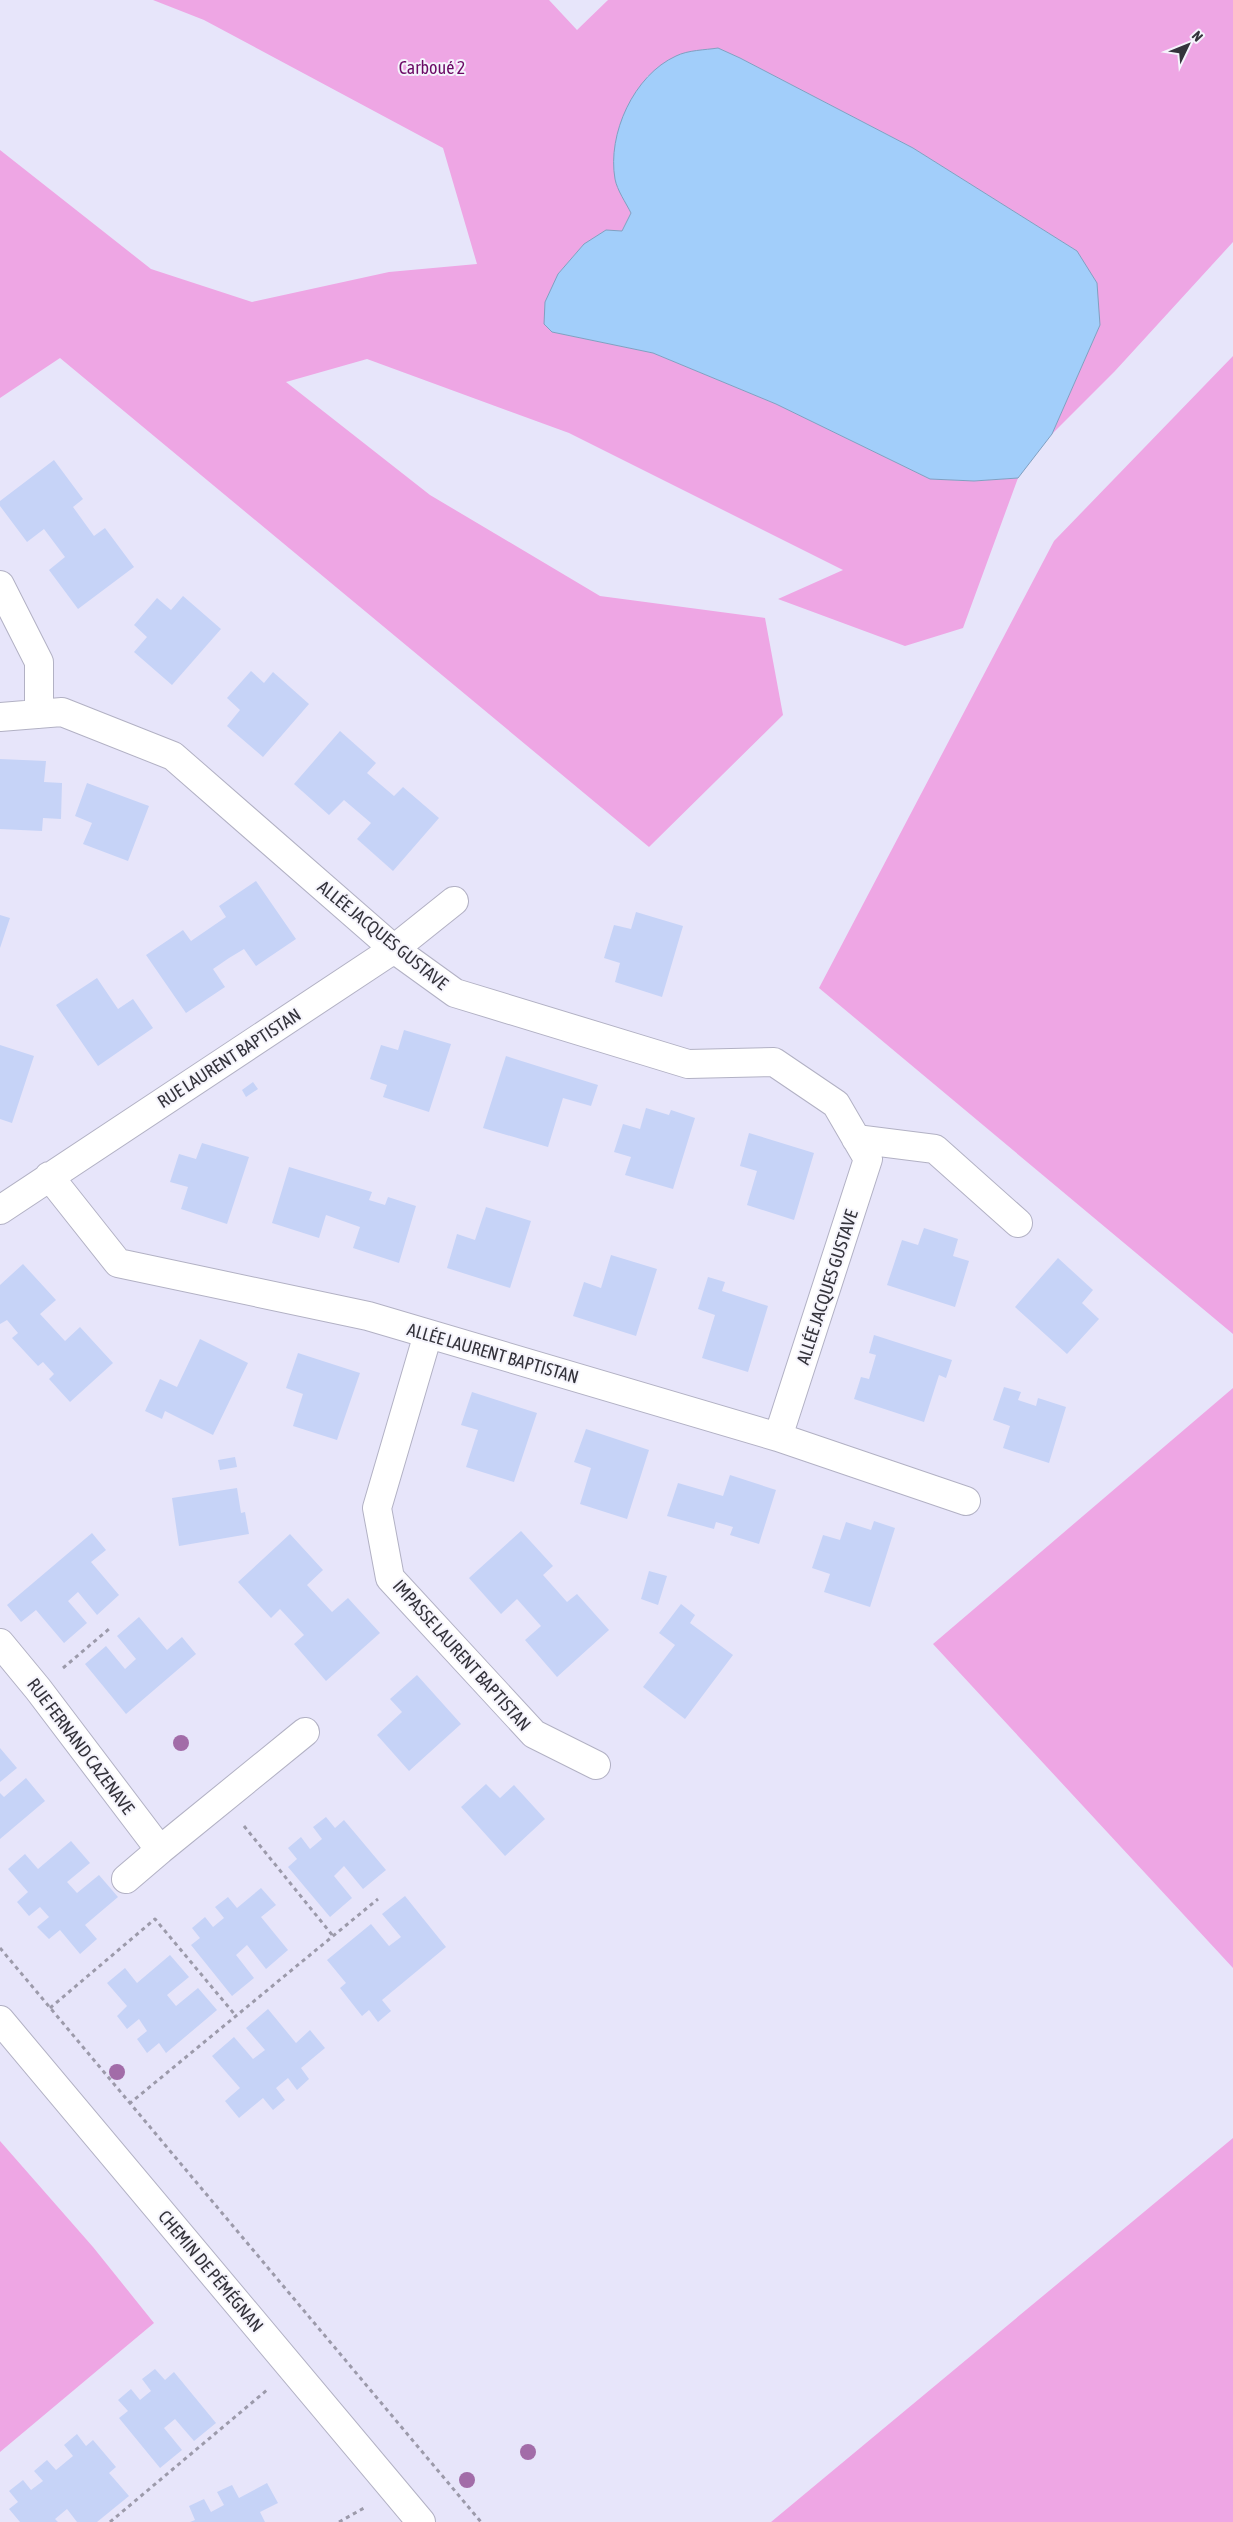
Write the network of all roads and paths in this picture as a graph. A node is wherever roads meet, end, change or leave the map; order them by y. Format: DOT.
graph roads {
  1 [pos="0,586"];
  2 [pos="39,714"];
  3 [pos="0,717"];
  4 [pos="454,900"];
  5 [pos="394,949"];
  6 [pos="856,1138"];
  7 [pos="50,1176"];
  8 [pos="0,1210"];
  9 [pos="1018,1223"];
  10 [pos="428,1334"];
  11 [pos="778,1437"];
  12 [pos="966,1501"];
  13 [pos="109,1628"];
  14 [pos="0,1643"];
  15 [pos="38,1689"];
  16 [pos="304,1732"];
  17 [pos="596,1765"];
  18 [pos="222,1800"];
  19 [pos="160,1850"];
  20 [pos="126,1879"];
  21 [pos="378,1900"];
  22 [pos="333,1936"];
  23 [pos="0,1948"];
  24 [pos="50,2008"];
  25 [pos="236,2016"];
  26 [pos="0,2020"];
  27 [pos="129,2104"];
  28 [pos="293,2368"];
  29 [pos="110,2522"];
  30 [pos="421,2522"];
  31 [pos="481,2522"];
  1 -- 2 [label="street"];
  2 -- 3 [label="street, ALLÉE JACQUES GUSTAVE"];
  2 -- 5 [label="street, ALLÉE JACQUES GUSTAVE"];
  4 -- 5 [label="street, RUE LAURENT BAPTISTAN"];
  5 -- 6 [label="street, ALLÉE JACQUES GUSTAVE"];
  5 -- 7 [label="street, RUE LAURENT BAPTISTAN"];
  6 -- 9 [label="street"];
  6 -- 11 [label="street, ALLÉE JACQUES GUSTAVE"];
  7 -- 8 [label="street, RUE LAURENT BAPTISTAN"];
  7 -- 10 [label="street, ALLÉE LAURENT BAPTISTAN"];
  10 -- 11 [label="street, ALLÉE LAURENT BAPTISTAN"];
  10 -- 17 [label="street, IMPASSE LAURENT BAPTISTAN"];
  11 -- 12 [label="street, ALLÉE LAURENT BAPTISTAN"];
  13 -- 15 [label="path"];
  14 -- 15 [label="street, RUE FERNAND CAZENAVE"];
  15 -- 19 [label="street, RUE FERNAND CAZENAVE"];
  16 -- 18 [label="street"];
  18 -- 19 [label="street"];
  18 -- 22 [label="path"];
  19 -- 20 [label="street"];
  21 -- 22 [label="path"];
  22 -- 25 [label="path"];
  23 -- 24 [label="path"];
  24 -- 25 [label="path"];
  24 -- 27 [label="path"];
  25 -- 27 [label="path"];
  26 -- 28 [label="street, CHEMIN DE PÉMÉGNAN"];
  27 -- 31 [label="path"];
  28 -- 29 [label="path"];
  28 -- 30 [label="street, CHEMIN DE PÉMÉGNAN"];
}
